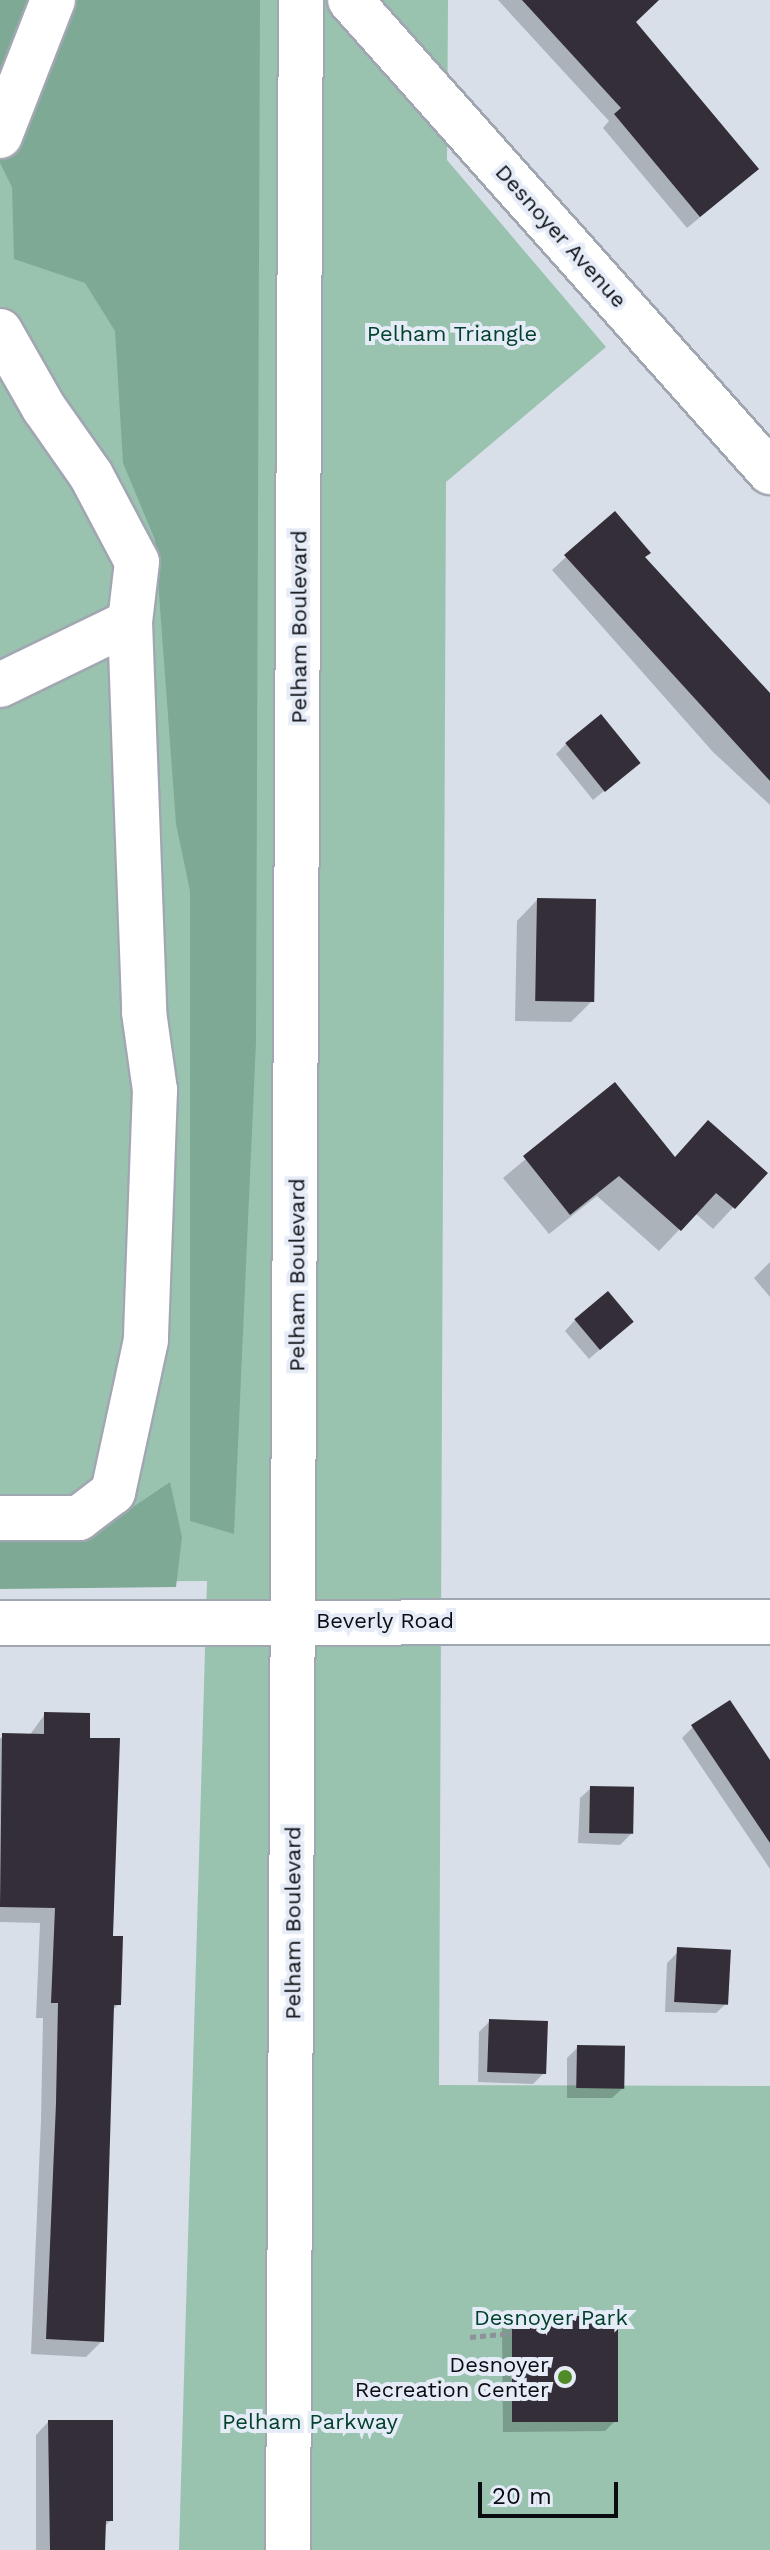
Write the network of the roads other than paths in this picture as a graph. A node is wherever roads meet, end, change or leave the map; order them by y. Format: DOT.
graph roads {
  1 [pos="53,0"];
  2 [pos="301,0"];
  3 [pos="350,0"];
  4 [pos="0,136"];
  5 [pos="0,331"];
  6 [pos="770,472"];
  7 [pos="130,622"];
  8 [pos="0,685"];
  9 [pos="0,1518"];
  10 [pos="296,1621"];
  11 [pos="770,1622"];
  12 [pos="0,1623"];
  13 [pos="288,2550"];
  1 -- 4 [label="street"];
  2 -- 10 [label="street, Pelham Boulevard"];
  3 -- 6 [label="street, Desnoyer Avenue"];
  5 -- 7 [label="street"];
  7 -- 8 [label="street"];
  7 -- 9 [label="street"];
  10 -- 11 [label="street, Beverly Road"];
  10 -- 12 [label="street, Beverly Road"];
  10 -- 13 [label="street, Pelham Boulevard"];
}
